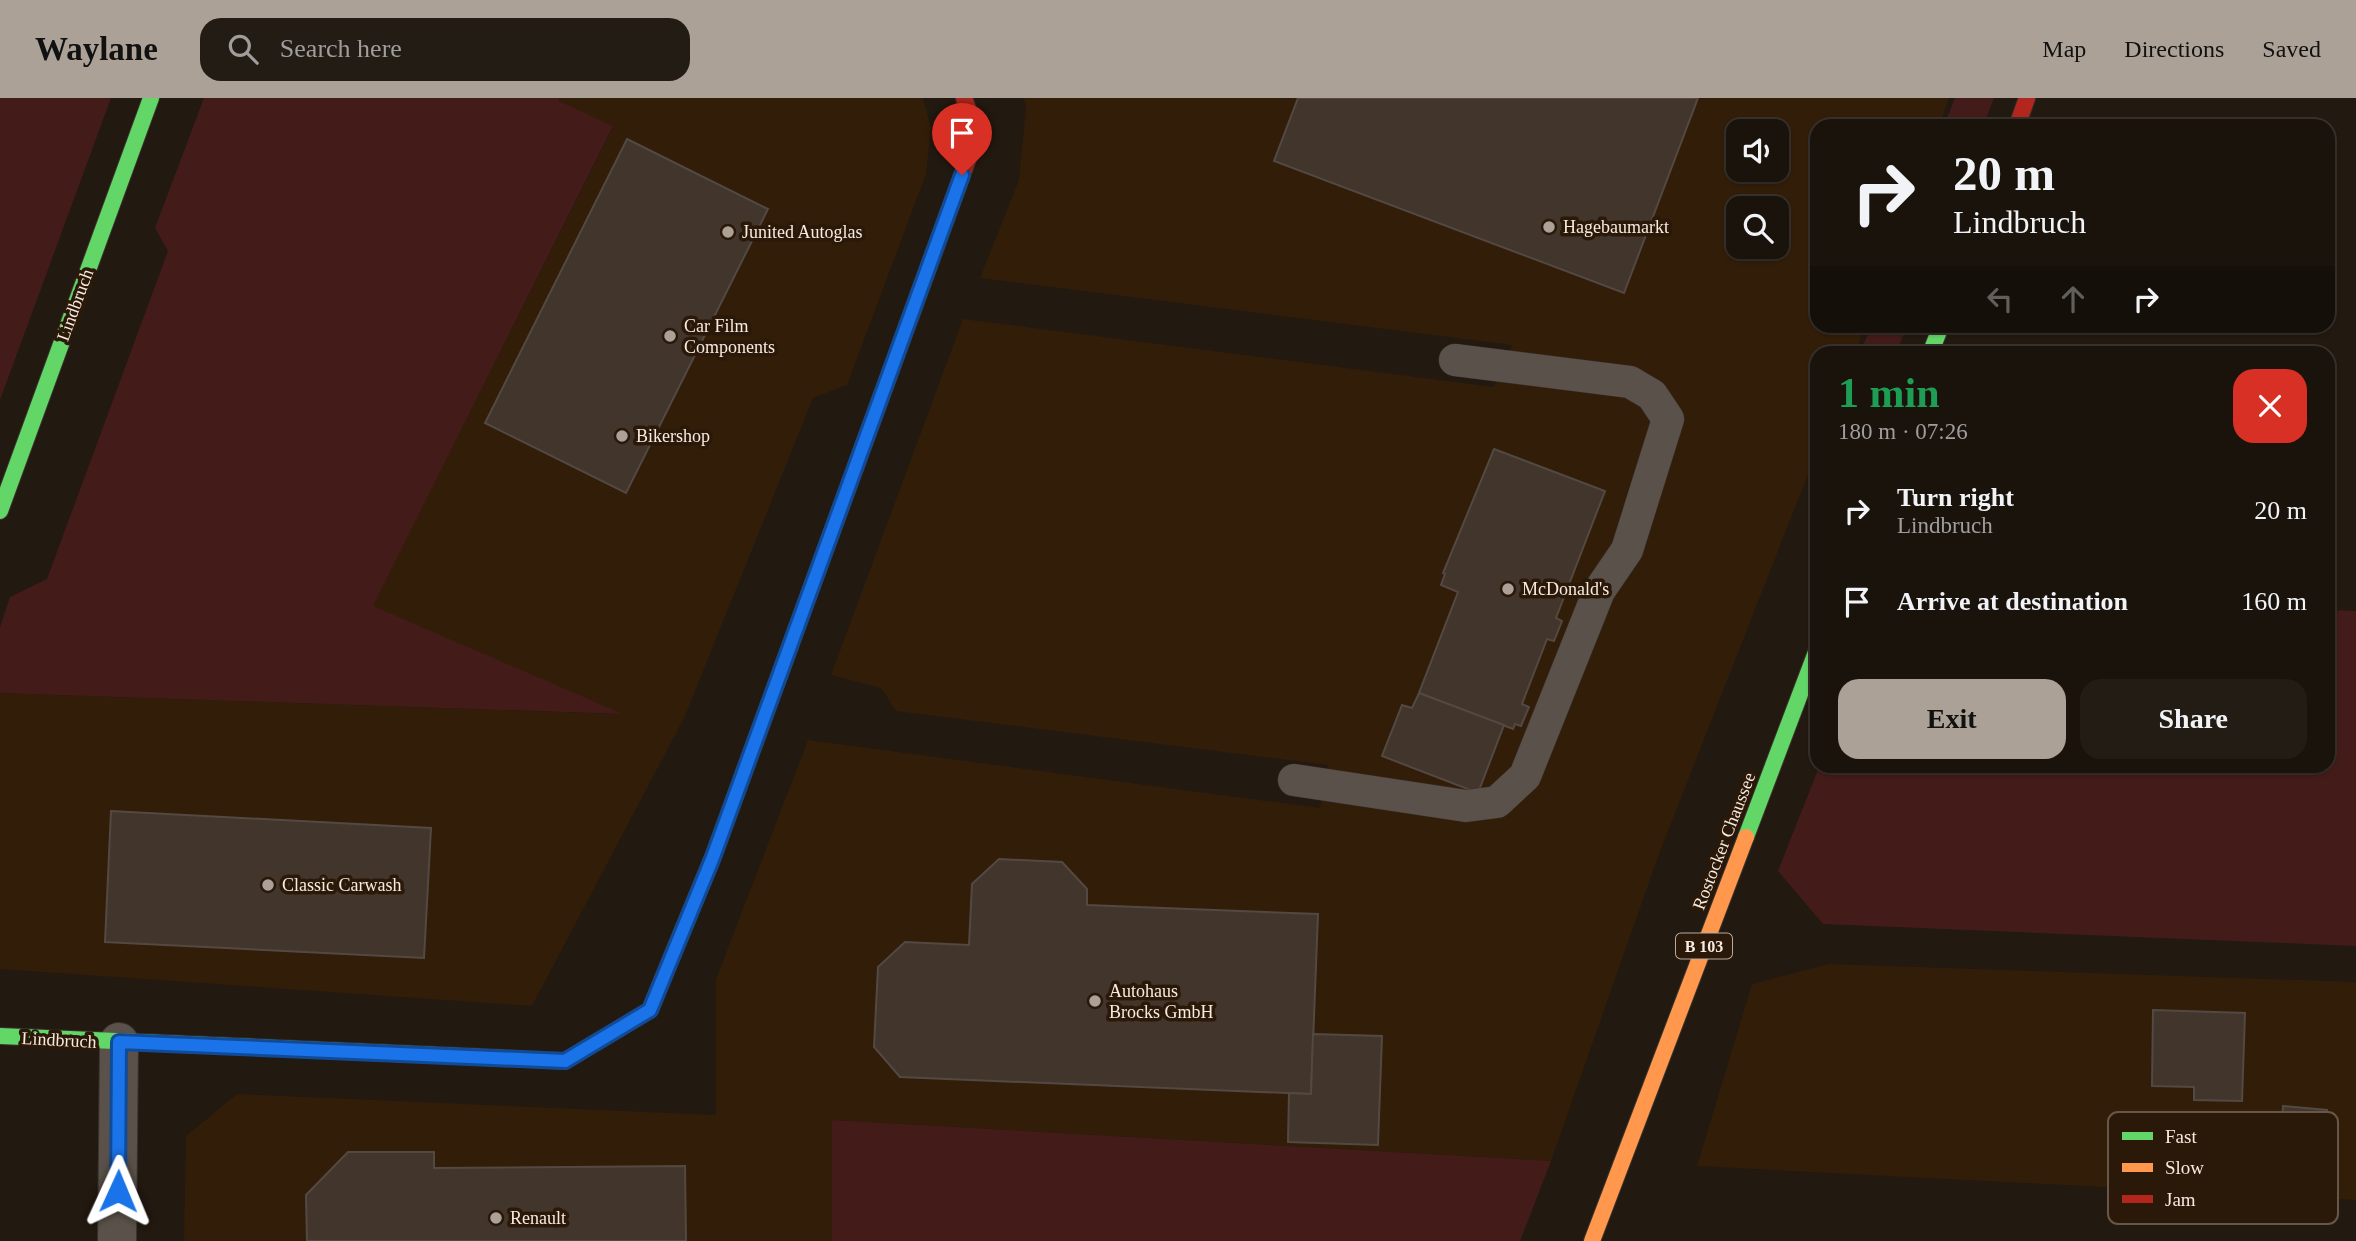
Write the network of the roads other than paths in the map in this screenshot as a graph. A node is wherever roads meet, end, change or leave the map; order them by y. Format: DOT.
graph roads {
  1 [pos="151,98"];
  2 [pos="964,98"];
  3 [pos="2027,98"];
  4 [pos="2020,119"];
  5 [pos="1455,360"];
  6 [pos="0,511"];
  7 [pos="1810,668"];
  8 [pos="1294,780"];
  9 [pos="0,1036"];
  10 [pos="119,1042"];
  11 [pos="117,1241"];
  12 [pos="1592,1241"];
  1 -- 6 [label="street, Lindbruch"];
  2 -- 10 [label="street, Lindbruch"];
  3 -- 4 [label="street"];
  5 -- 8 [label="lane"];
  7 -- 12 [label="street, Rostocker Chaussee / B 103"];
  9 -- 10 [label="street, Lindbruch"];
  10 -- 11 [label="street, Lindbruch"];
}
